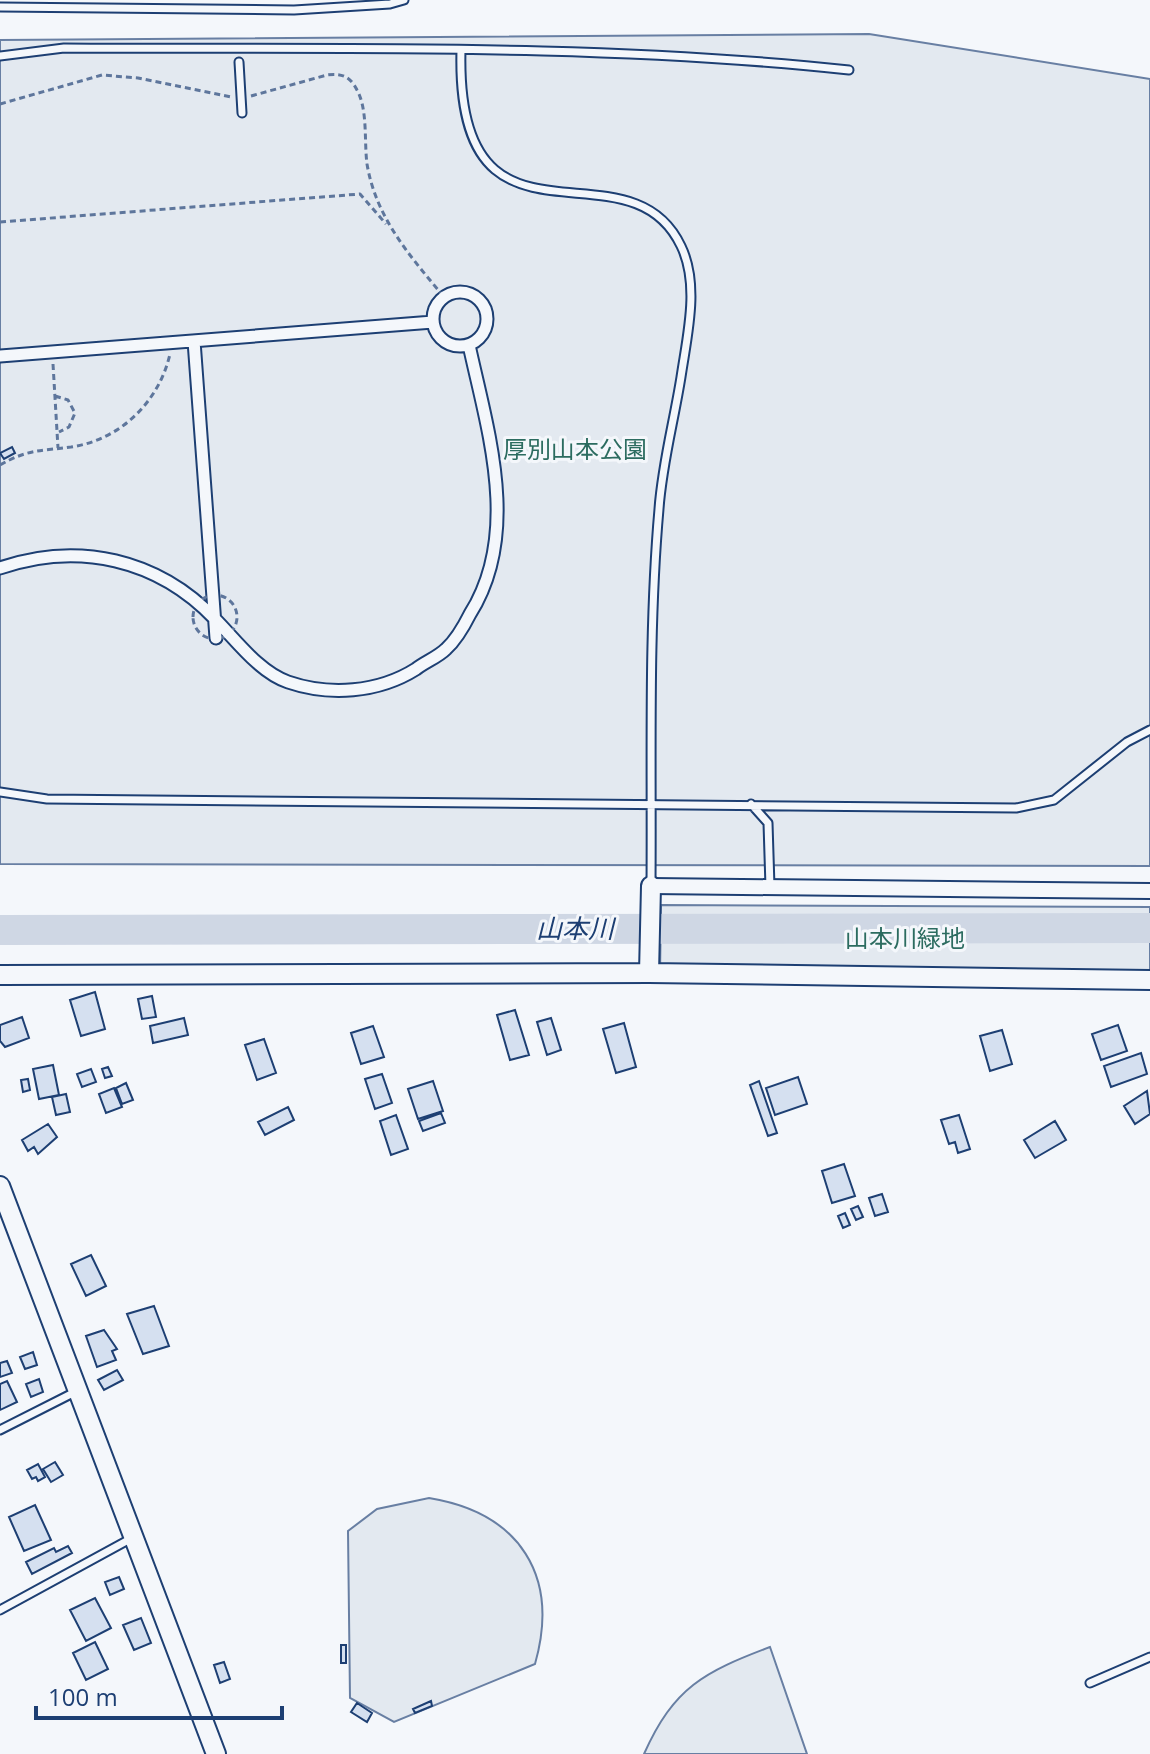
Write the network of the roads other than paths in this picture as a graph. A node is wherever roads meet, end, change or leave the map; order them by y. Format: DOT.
graph roads {
  1 [pos="404,0"];
  2 [pos="0,7"];
  3 [pos="461,50"];
  4 [pos="0,56"];
  5 [pos="239,62"];
  6 [pos="849,70"];
  7 [pos="242,113"];
  8 [pos="433,322"];
  9 [pos="194,341"];
  10 [pos="469,345"];
  11 [pos="0,356"];
  12 [pos="0,568"];
  13 [pos="215,619"];
  14 [pos="216,638"];
  15 [pos="1150,730"];
  16 [pos="0,792"];
  17 [pos="651,804"];
  18 [pos="751,804"];
  19 [pos="770,887"];
  20 [pos="1150,891"];
  21 [pos="650,892"];
  22 [pos="649,973"];
  23 [pos="0,975"];
  24 [pos="1150,980"];
  25 [pos="0,1186"];
  26 [pos="79,1390"];
  27 [pos="0,1430"];
  28 [pos="133,1538"];
  29 [pos="0,1610"];
  30 [pos="1150,1657"];
  31 [pos="1090,1683"];
  32 [pos="216,1754"];
  1 -- 2 [label="lane"];
  3 -- 4 [label="lane"];
  3 -- 6 [label="lane"];
  3 -- 17 [label="lane"];
  5 -- 7 [label="lane"];
  8 -- 9 [label="street"];
  8 -- 10 [label="street"];
  8 -- 10 [label="street"];
  9 -- 11 [label="street"];
  9 -- 13 [label="street"];
  10 -- 13 [label="street"];
  12 -- 13 [label="street"];
  13 -- 14 [label="street"];
  15 -- 18 [label="lane"];
  16 -- 17 [label="lane"];
  17 -- 18 [label="lane"];
  17 -- 21 [label="lane"];
  18 -- 19 [label="lane"];
  19 -- 20 [label="street"];
  19 -- 21 [label="street"];
  21 -- 22 [label="street"];
  22 -- 23 [label="street"];
  22 -- 24 [label="street"];
  25 -- 26 [label="street"];
  26 -- 27 [label="lane"];
  26 -- 28 [label="street"];
  28 -- 29 [label="lane"];
  28 -- 32 [label="street"];
  30 -- 31 [label="lane"];
}
